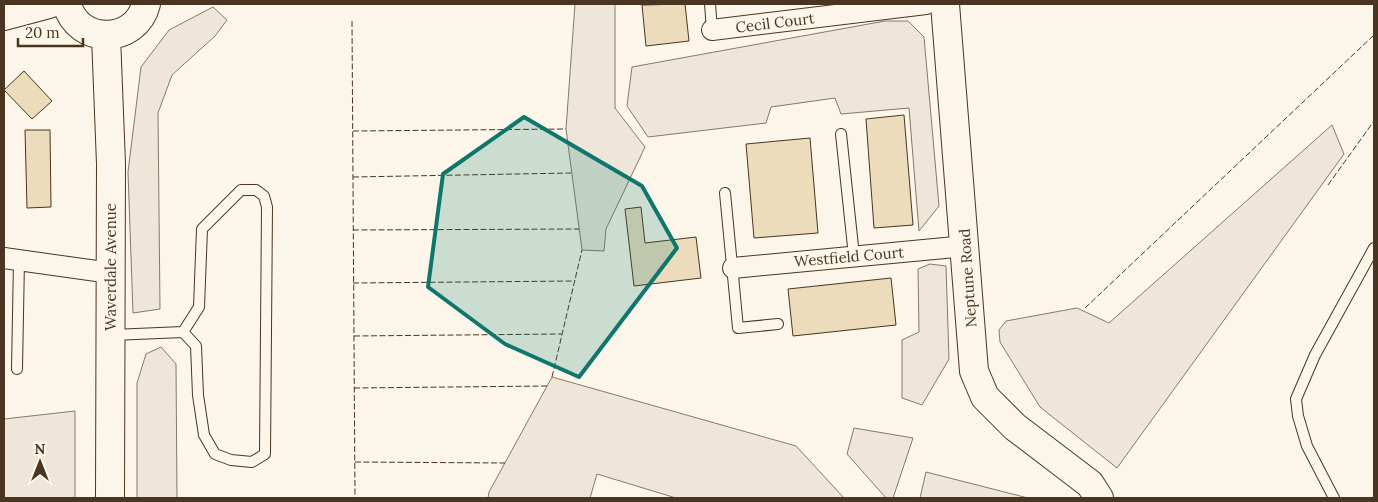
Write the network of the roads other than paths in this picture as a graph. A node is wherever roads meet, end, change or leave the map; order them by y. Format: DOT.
graph roads {
  1 [pos="49,4"];
  2 [pos="68,4"];
  3 [pos="146,4"];
  4 [pos="710,4"];
  5 [pos="926,4"];
  6 [pos="945,4"];
  7 [pos="833,10"];
  8 [pos="4,16"];
  9 [pos="712,30"];
  10 [pos="106,36"];
  11 [pos="841,134"];
  12 [pos="725,193"];
  13 [pos="966,246"];
  14 [pos="1374,248"];
  15 [pos="854,256"];
  16 [pos="11,259"];
  17 [pos="733,268"];
  18 [pos="111,273"];
  19 [pos="778,324"];
  20 [pos="183,332"];
  21 [pos="111,335"];
  22 [pos="17,369"];
  23 [pos="110,498"];
  24 [pos="1100,498"];
  25 [pos="1334,498"];
  1 -- 8 [label="main road"];
  2 -- 10 [label="main road"];
  3 -- 10 [label="main road"];
  4 -- 9 [label="lane"];
  5 -- 7 [label="street, Cecil Court"];
  6 -- 13 [label="main road, Neptune Road"];
  7 -- 9 [label="street, Cecil Court"];
  10 -- 18 [label="main road, Waverdale Avenue"];
  11 -- 15 [label="lane"];
  12 -- 17 [label="lane"];
  13 -- 15 [label="street, Westfield Court"];
  13 -- 24 [label="main road, Neptune Road"];
  14 -- 25 [label="lane"];
  15 -- 17 [label="street, Westfield Court"];
  16 -- 18 [label="street"];
  16 -- 22 [label="lane"];
  17 -- 19 [label="lane"];
  18 -- 21 [label="main road, Waverdale Avenue"];
  20 -- 20 [label="lane"];
  20 -- 21 [label="lane"];
  21 -- 23 [label="main road, Waverdale Avenue"];
}
